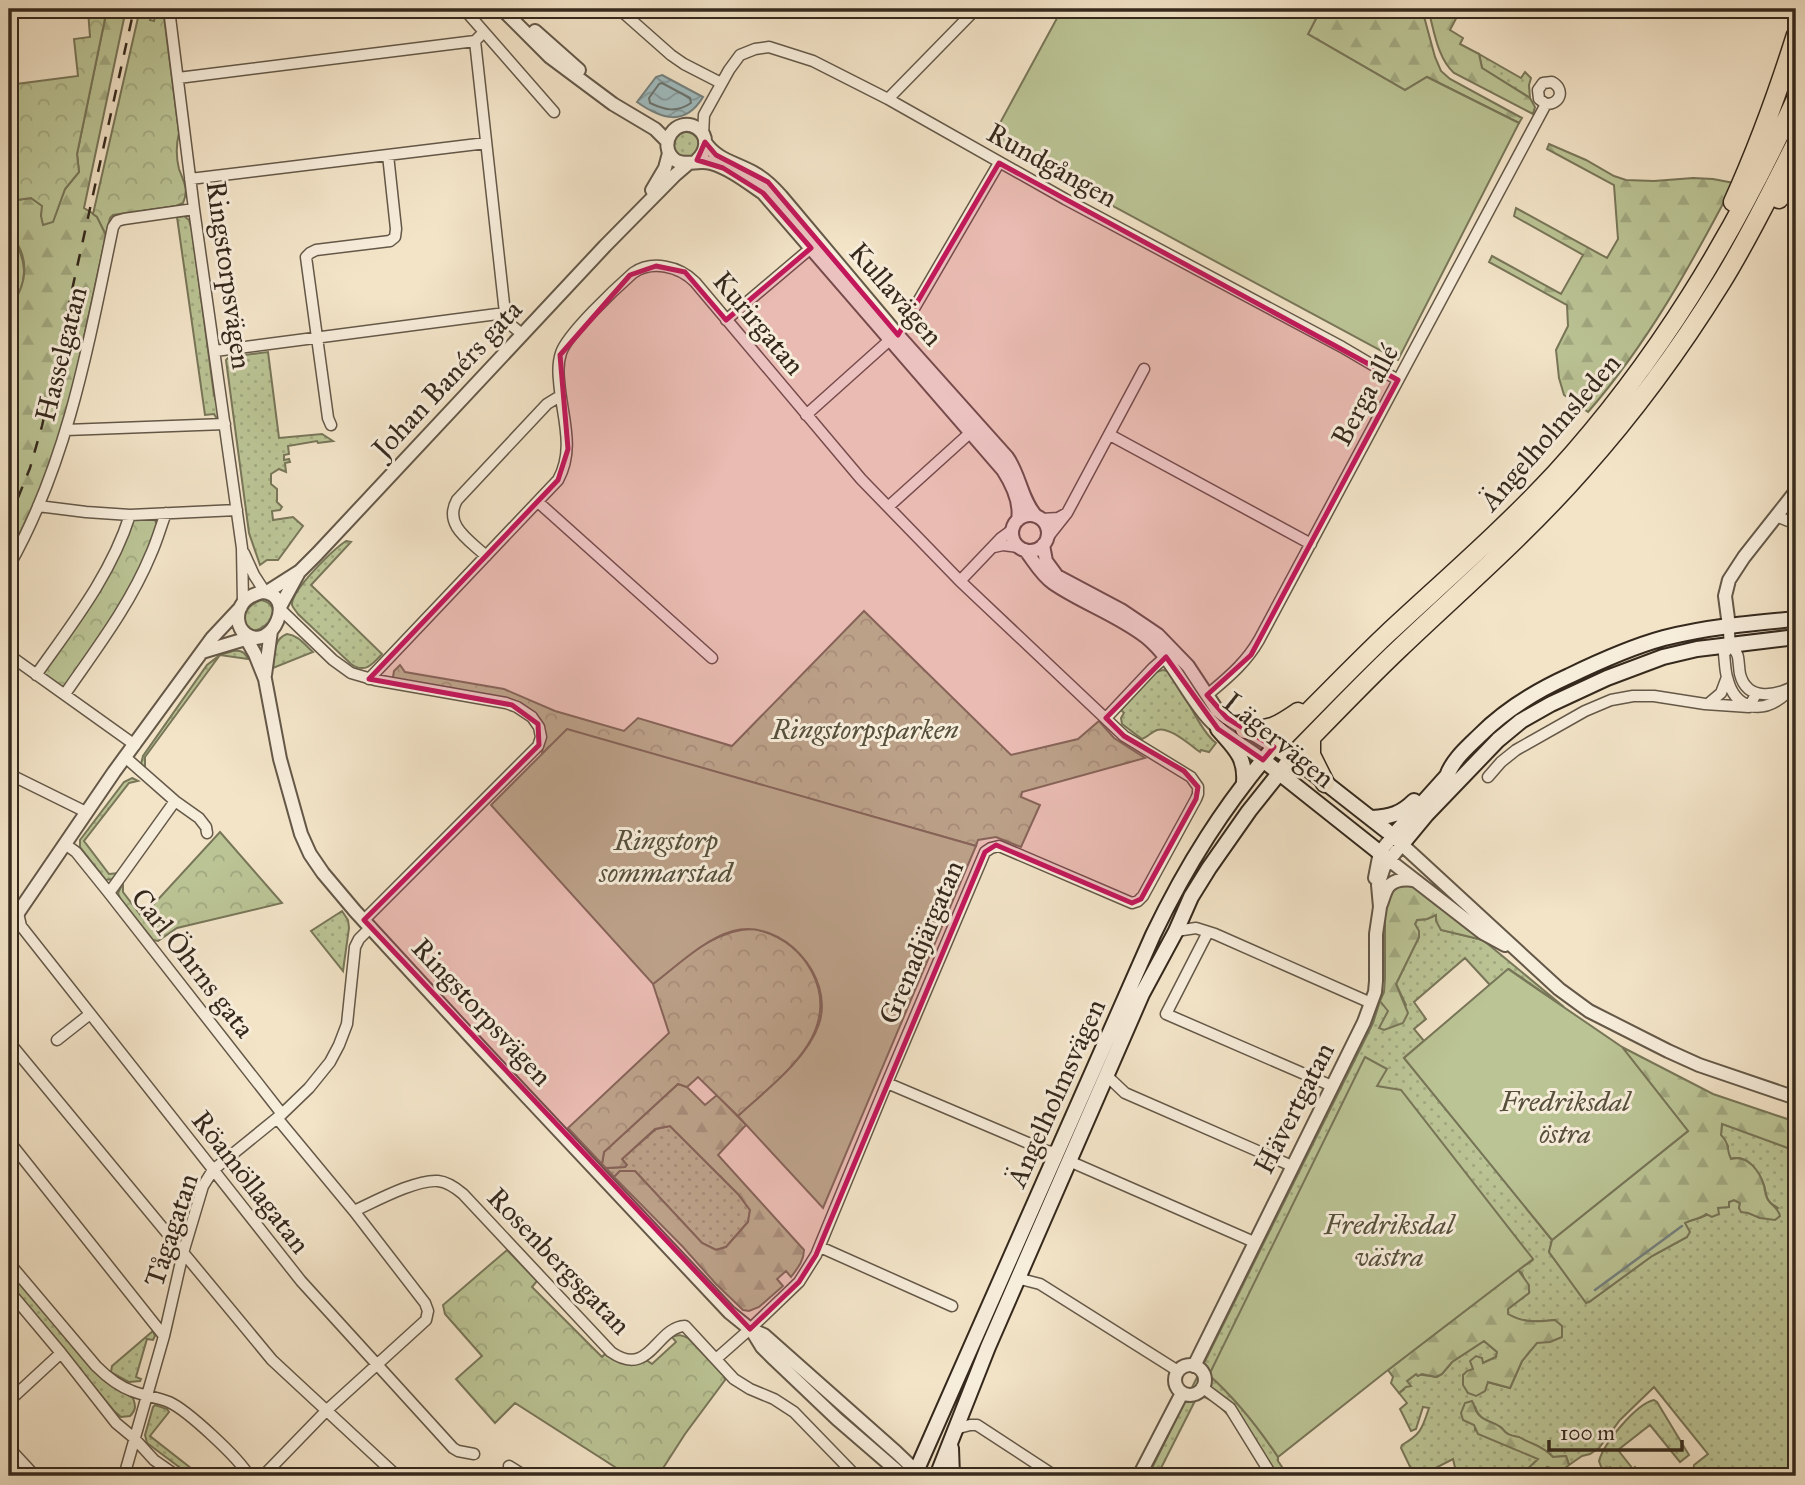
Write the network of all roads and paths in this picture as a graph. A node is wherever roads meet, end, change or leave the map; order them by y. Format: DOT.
graph roads {
  1 [pos="169,9"];
  2 [pos="464,9"];
  3 [pos="502,9"];
  4 [pos="512,9"];
  5 [pos="619,9"];
  6 [pos="976,9"];
  7 [pos="484,32"];
  8 [pos="1796,35"];
  9 [pos="475,41"];
  10 [pos="178,78"];
  11 [pos="720,83"];
  12 [pos="888,99"];
  13 [pos="1796,99"];
  14 [pos="1546,104"];
  15 [pos="554,112"];
  16 [pos="704,115"];
  17 [pos="683,126"];
  18 [pos="704,139"];
  19 [pos="486,143"];
  20 [pos="1796,143"];
  21 [pos="668,147"];
  22 [pos="388,155"];
  23 [pos="693,162"];
  24 [pos="999,163"];
  25 [pos="1796,172"];
  26 [pos="190,179"];
  27 [pos="194,209"];
  28 [pos="630,220"];
  29 [pos="811,248"];
  30 [pos="505,313"];
  31 [pos="1701,315"];
  32 [pos="726,320"];
  33 [pos="522,334"];
  34 [pos="894,337"];
  35 [pos="317,338"];
  36 [pos="215,351"];
  37 [pos="1144,369"];
  38 [pos="1398,380"];
  39 [pos="561,396"];
  40 [pos="806,415"];
  41 [pos="225,424"];
  42 [pos="331,425"];
  43 [pos="66,430"];
  44 [pos="971,432"];
  45 [pos="1110,435"];
  46 [pos="1556,473"];
  47 [pos="1796,491"];
  48 [pos="538,502"];
  49 [pos="1022,502"];
  50 [pos="38,506"];
  51 [pos="888,508"];
  52 [pos="237,510"];
  53 [pos="166,513"];
  54 [pos="1067,513"];
  55 [pos="130,514"];
  56 [pos="1776,516"];
  57 [pos="1039,517"];
  58 [pos="1796,524"];
  59 [pos="1015,525"];
  60 [pos="1046,541"];
  61 [pos="1311,544"];
  62 [pos="993,547"];
  63 [pos="242,548"];
  64 [pos="1022,549"];
  65 [pos="486,556"];
  66 [pos="9,566"];
  67 [pos="300,571"];
  68 [pos="960,581"];
  69 [pos="266,592"];
  70 [pos="242,605"];
  71 [pos="280,608"];
  72 [pos="1796,619"];
  73 [pos="1729,626"];
  74 [pos="272,630"];
  75 [pos="304,632"];
  76 [pos="1796,637"];
  77 [pos="248,639"];
  78 [pos="1731,645"];
  79 [pos="201,652"];
  80 [pos="1170,654"];
  81 [pos="9,655"];
  82 [pos="712,658"];
  83 [pos="36,674"];
  84 [pos="1740,676"];
  85 [pos="1727,677"];
  86 [pos="369,678"];
  87 [pos="265,679"];
  88 [pos="1793,687"];
  89 [pos="65,694"];
  90 [pos="1206,694"];
  91 [pos="1756,694"];
  92 [pos="1736,696"];
  93 [pos="1322,698"];
  94 [pos="1708,704"];
  95 [pos="1729,706"];
  96 [pos="1749,706"];
  97 [pos="1105,718"];
  98 [pos="1218,729"];
  99 [pos="1245,729"];
  100 [pos="1311,738"];
  101 [pos="135,745"];
  102 [pos="1269,753"];
  103 [pos="1292,757"];
  104 [pos="125,758"];
  105 [pos="1450,766"];
  106 [pos="1279,773"];
  107 [pos="9,774"];
  108 [pos="1488,777"];
  109 [pos="1244,782"];
  110 [pos="1325,783"];
  111 [pos="1300,789"];
  112 [pos="175,801"];
  113 [pos="1249,811"];
  114 [pos="86,812"];
  115 [pos="1372,818"];
  116 [pos="207,833"];
  117 [pos="1394,837"];
  118 [pos="65,844"];
  119 [pos="1384,856"];
  120 [pos="1418,881"];
  121 [pos="109,893"];
  122 [pos="1380,907"];
  123 [pos="18,913"];
  124 [pos="367,924"];
  125 [pos="9,926"];
  126 [pos="1176,931"];
  127 [pos="1208,932"];
  128 [pos="1376,934"];
  129 [pos="1521,953"];
  130 [pos="1371,1003"];
  131 [pos="90,1014"];
  132 [pos="57,1040"];
  133 [pos="9,1042"];
  134 [pos="1111,1081"];
  135 [pos="887,1083"];
  136 [pos="1332,1086"];
  137 [pos="1796,1098"];
  138 [pos="280,1116"];
  139 [pos="9,1141"];
  140 [pos="1051,1150"];
  141 [pos="1069,1161"];
  142 [pos="1292,1166"];
  143 [pos="213,1170"];
  144 [pos="354,1211"];
  145 [pos="1254,1242"];
  146 [pos="820,1247"];
  147 [pos="183,1254"];
  148 [pos="9,1263"];
  149 [pos="1017,1278"];
  150 [pos="9,1291"];
  151 [pos="952,1306"];
  152 [pos="750,1329"];
  153 [pos="164,1336"];
  154 [pos="61,1353"];
  155 [pos="716,1359"];
  156 [pos="377,1364"];
  157 [pos="1194,1366"];
  158 [pos="1178,1371"];
  159 [pos="1202,1387"];
  160 [pos="1182,1393"];
  161 [pos="148,1395"];
  162 [pos="9,1401"];
  163 [pos="327,1410"];
  164 [pos="953,1434"];
  165 [pos="134,1438"];
  166 [pos="9,1448"];
  167 [pos="474,1454"];
  168 [pos="509,1466"];
  169 [pos="913,1475"];
  170 [pos="35,1476"];
  171 [pos="124,1476"];
  172 [pos="177,1476"];
  173 [pos="249,1476"];
  174 [pos="263,1476"];
  175 [pos="397,1476"];
  176 [pos="525,1476"];
  177 [pos="856,1476"];
  178 [pos="937,1476"];
  179 [pos="953,1476"];
  180 [pos="1055,1476"];
  181 [pos="1139,1476"];
  182 [pos="1272,1476"];
  1 -- 10 [label="street, Ringstorpsvägen"];
  2 -- 7 [label="street"];
  3 -- 21 [label="street"];
  4 -- 17 [label="street"];
  5 -- 11 [label="street"];
  6 -- 12 [label="street"];
  7 -- 9 [label="street"];
  7 -- 15 [label="street"];
  8 -- 46 [label="highway"];
  9 -- 10 [label="street"];
  9 -- 19 [label="street"];
  10 -- 26 [label="street, Ringstorpsvägen"];
  11 -- 12 [label="street, Rundgången"];
  11 -- 16 [label="street, Rundgången"];
  12 -- 24 [label="street, Rundgången"];
  13 -- 46 [label="highway, Ängelholmsleden"];
  14 -- 38 [label="street, Berga allé"];
  16 -- 17 [label="street, Rundgången"];
  16 -- 18 [label="street, Rundgången"];
  17 -- 18 [label="street"];
  17 -- 21 [label="street"];
  18 -- 23 [label="street"];
  18 -- 34 [label="street, Kullavägen"];
  19 -- 22 [label="street"];
  19 -- 30 [label="street"];
  20 -- 31 [label="highway, Ängelholmsleden"];
  21 -- 23 [label="street"];
  21 -- 28 [label="street, Johan Banérs gata"];
  22 -- 26 [label="street"];
  22 -- 35 [label="street"];
  23 -- 28 [label="street, Johan Banérs gata"];
  23 -- 29 [label="street, Kullavägen"];
  24 -- 34 [label="street"];
  24 -- 38 [label="street, Rundgången"];
  25 -- 31 [label="highway"];
  26 -- 27 [label="street, Ringstorpsvägen"];
  27 -- 36 [label="street, Ringstorpsvägen"];
  27 -- 43 [label="street, Hasselgatan"];
  28 -- 33 [label="street, Johan Banérs gata"];
  29 -- 32 [label="street"];
  29 -- 34 [label="street, Kullavägen"];
  30 -- 33 [label="street"];
  30 -- 35 [label="street"];
  31 -- 100 [label="highway, Ängelholmsleden"];
  32 -- 39 [label="street, Kurirgatan"];
  32 -- 40 [label="street, Kurirgatan"];
  33 -- 67 [label="street, Johan Banérs gata"];
  34 -- 40 [label="street"];
  34 -- 44 [label="street, Kullavägen"];
  34 -- 49 [label="street, Kullavägen"];
  35 -- 36 [label="street"];
  35 -- 42 [label="street"];
  36 -- 41 [label="street, Ringstorpsvägen"];
  37 -- 45 [label="street"];
  38 -- 61 [label="street, Berga allé"];
  39 -- 48 [label="street, Kurirgatan"];
  39 -- 65 [label="street"];
  40 -- 51 [label="street, Kurirgatan"];
  41 -- 43 [label="street"];
  41 -- 52 [label="street, Ringstorpsvägen"];
  43 -- 50 [label="street, Hasselgatan"];
  44 -- 49 [label="street, Kullavägen"];
  44 -- 51 [label="street"];
  45 -- 54 [label="street"];
  45 -- 61 [label="street"];
  46 -- 93 [label="highway, Ängelholmsleden"];
  47 -- 56 [label="street"];
  48 -- 65 [label="street, Kurirgatan"];
  48 -- 82 [label="street"];
  49 -- 57 [label="street"];
  49 -- 59 [label="street"];
  50 -- 55 [label="street"];
  50 -- 66 [label="street, Hasselgatan"];
  51 -- 68 [label="street, Kurirgatan"];
  52 -- 53 [label="street"];
  52 -- 63 [label="street, Ringstorpsvägen"];
  53 -- 55 [label="street"];
  53 -- 89 [label="street"];
  54 -- 57 [label="street"];
  54 -- 60 [label="street"];
  55 -- 83 [label="street"];
  56 -- 58 [label="street"];
  56 -- 73 [label="street"];
  57 -- 59 [label="street"];
  57 -- 60 [label="street"];
  59 -- 62 [label="street"];
  59 -- 64 [label="street"];
  60 -- 64 [label="street"];
  60 -- 80 [label="street, Lägervägen"];
  61 -- 90 [label="street, Berga allé"];
  62 -- 64 [label="street"];
  62 -- 68 [label="street"];
  63 -- 69 [label="street, Ringstorpsvägen"];
  63 -- 70 [label="street, Ringstorpsvägen"];
  64 -- 80 [label="street, Lägervägen"];
  65 -- 86 [label="street, Kurirgatan"];
  67 -- 69 [label="street, Johan Banérs gata"];
  67 -- 71 [label="street, Johan Banérs gata"];
  68 -- 97 [label="street, Kurirgatan"];
  69 -- 70 [label="street"];
  69 -- 71 [label="street"];
  70 -- 77 [label="street"];
  70 -- 79 [label="street"];
  71 -- 74 [label="street"];
  71 -- 75 [label="street, Tågagatan"];
  72 -- 73 [label="main road"];
  73 -- 78 [label="street"];
  73 -- 105 [label="main road"];
  74 -- 75 [label="street"];
  74 -- 77 [label="street"];
  74 -- 87 [label="street, Ringstorpsvägen"];
  75 -- 86 [label="street, Tågagatan"];
  76 -- 78 [label="main road"];
  77 -- 79 [label="street"];
  77 -- 87 [label="street, Ringstorpsvägen"];
  78 -- 84 [label="street"];
  78 -- 85 [label="street"];
  78 -- 117 [label="main road"];
  79 -- 101 [label="street"];
  80 -- 90 [label="street, Lägervägen"];
  80 -- 97 [label="street"];
  80 -- 98 [label="street, Lägervägen"];
  81 -- 83 [label="street"];
  83 -- 89 [label="street"];
  84 -- 91 [label="street"];
  84 -- 92 [label="street"];
  85 -- 92 [label="street"];
  85 -- 94 [label="street"];
  86 -- 124 [label="street, Tågagatan"];
  87 -- 124 [label="street, Ringstorpsvägen"];
  88 -- 91 [label="street"];
  88 -- 96 [label="street"];
  89 -- 101 [label="street"];
  90 -- 99 [label="street, Lägervägen"];
  91 -- 96 [label="street"];
  92 -- 95 [label="street"];
  92 -- 96 [label="street"];
  93 -- 99 [label="highway"];
  93 -- 102 [label="highway, Ängelholmsleden"];
  94 -- 95 [label="street"];
  94 -- 108 [label="street"];
  95 -- 96 [label="street"];
  97 -- 135 [label="street, Grenadjärgatan"];
  98 -- 102 [label="street, Lägervägen"];
  98 -- 109 [label="main road"];
  99 -- 102 [label="street, Lägervägen"];
  100 -- 103 [label="highway, Ängelholmsleden"];
  100 -- 110 [label="highway"];
  101 -- 104 [label="street"];
  102 -- 103 [label="main road, Lägervägen"];
  102 -- 106 [label="main road, Lägervägen"];
  102 -- 109 [label="main road, Ängelholmsvägen"];
  103 -- 106 [label="main road, Ängelholmsvägen"];
  103 -- 110 [label="main road, Lägervägen"];
  104 -- 112 [label="street"];
  104 -- 114 [label="street"];
  105 -- 115 [label="main road"];
  105 -- 117 [label="main road"];
  106 -- 111 [label="main road, Lägervägen"];
  106 -- 113 [label="main road, Ängelholmsvägen"];
  107 -- 114 [label="street"];
  109 -- 140 [label="main road, Ängelholmsvägen"];
  110 -- 115 [label="main road, Lägervägen"];
  111 -- 113 [label="main road"];
  111 -- 119 [label="main road, Lägervägen"];
  112 -- 116 [label="street"];
  112 -- 121 [label="street"];
  113 -- 126 [label="main road, Ängelholmsvägen"];
  114 -- 118 [label="street"];
  115 -- 117 [label="main road, Lägervägen"];
  117 -- 119 [label="street"];
  117 -- 129 [label="street, Lägervägen"];
  118 -- 121 [label="street, Carl Öhrns gata"];
  118 -- 123 [label="street"];
  119 -- 120 [label="street, Lägervägen"];
  119 -- 122 [label="street, Hävertgatan"];
  119 -- 128 [label="street"];
  120 -- 122 [label="street"];
  120 -- 129 [label="street, Lägervägen"];
  121 -- 138 [label="street, Carl Öhrns gata"];
  122 -- 128 [label="street, Hävertgatan"];
  123 -- 125 [label="street"];
  123 -- 131 [label="street, Röamöllagatan"];
  124 -- 138 [label="street, Tågagatan"];
  124 -- 152 [label="street, Ringstorpsvägen"];
  126 -- 127 [label="street"];
  126 -- 134 [label="main road, Ängelholmsvägen"];
  127 -- 130 [label="street"];
  127 -- 136 [label="street"];
  128 -- 130 [label="street, Hävertgatan"];
  129 -- 137 [label="street, Lägervägen"];
  130 -- 136 [label="street, Hävertgatan"];
  131 -- 132 [label="street"];
  131 -- 143 [label="street, Röamöllagatan"];
  133 -- 147 [label="street"];
  134 -- 141 [label="main road, Ängelholmsvägen"];
  134 -- 142 [label="street"];
  135 -- 140 [label="street"];
  135 -- 146 [label="street, Grenadjärgatan"];
  136 -- 142 [label="street, Hävertgatan"];
  138 -- 143 [label="street, Tågagatan"];
  138 -- 144 [label="street, Carl Öhrns gata"];
  139 -- 153 [label="street"];
  140 -- 169 [label="main road, Ängelholmsvägen"];
  141 -- 145 [label="street"];
  141 -- 149 [label="main road, Ängelholmsvägen"];
  142 -- 145 [label="street, Hävertgatan"];
  143 -- 147 [label="street, Tågagatan"];
  143 -- 156 [label="street, Röamöllagatan"];
  144 -- 155 [label="street, Rosenbergsgatan"];
  144 -- 156 [label="street, Carl Öhrns gata"];
  145 -- 157 [label="street, Hävertgatan"];
  146 -- 151 [label="street"];
  146 -- 152 [label="street, Grenadjärgatan"];
  147 -- 153 [label="street, Tågagatan"];
  147 -- 163 [label="street"];
  148 -- 161 [label="street"];
  149 -- 158 [label="street"];
  149 -- 164 [label="main road, Ängelholmsvägen"];
  150 -- 154 [label="street"];
  152 -- 155 [label="street"];
  152 -- 169 [label="street, Ringstorpsvägen"];
  153 -- 161 [label="street, Tågagatan"];
  154 -- 162 [label="street"];
  154 -- 165 [label="street"];
  155 -- 177 [label="street, Rosenbergsgatan"];
  156 -- 163 [label="street"];
  156 -- 167 [label="street, Röamöllagatan"];
  157 -- 158 [label="street"];
  157 -- 159 [label="street"];
  158 -- 160 [label="street"];
  159 -- 160 [label="street"];
  159 -- 182 [label="street"];
  160 -- 181 [label="street"];
  161 -- 165 [label="street, Tågagatan"];
  161 -- 173 [label="street"];
  163 -- 174 [label="street"];
  163 -- 175 [label="street"];
  164 -- 178 [label="main road, Ängelholmsvägen"];
  164 -- 179 [label="main road"];
  164 -- 180 [label="street"];
  165 -- 171 [label="street, Tågagatan"];
  165 -- 172 [label="street"];
  166 -- 170 [label="street"];
  168 -- 176 [label="street"];
}
